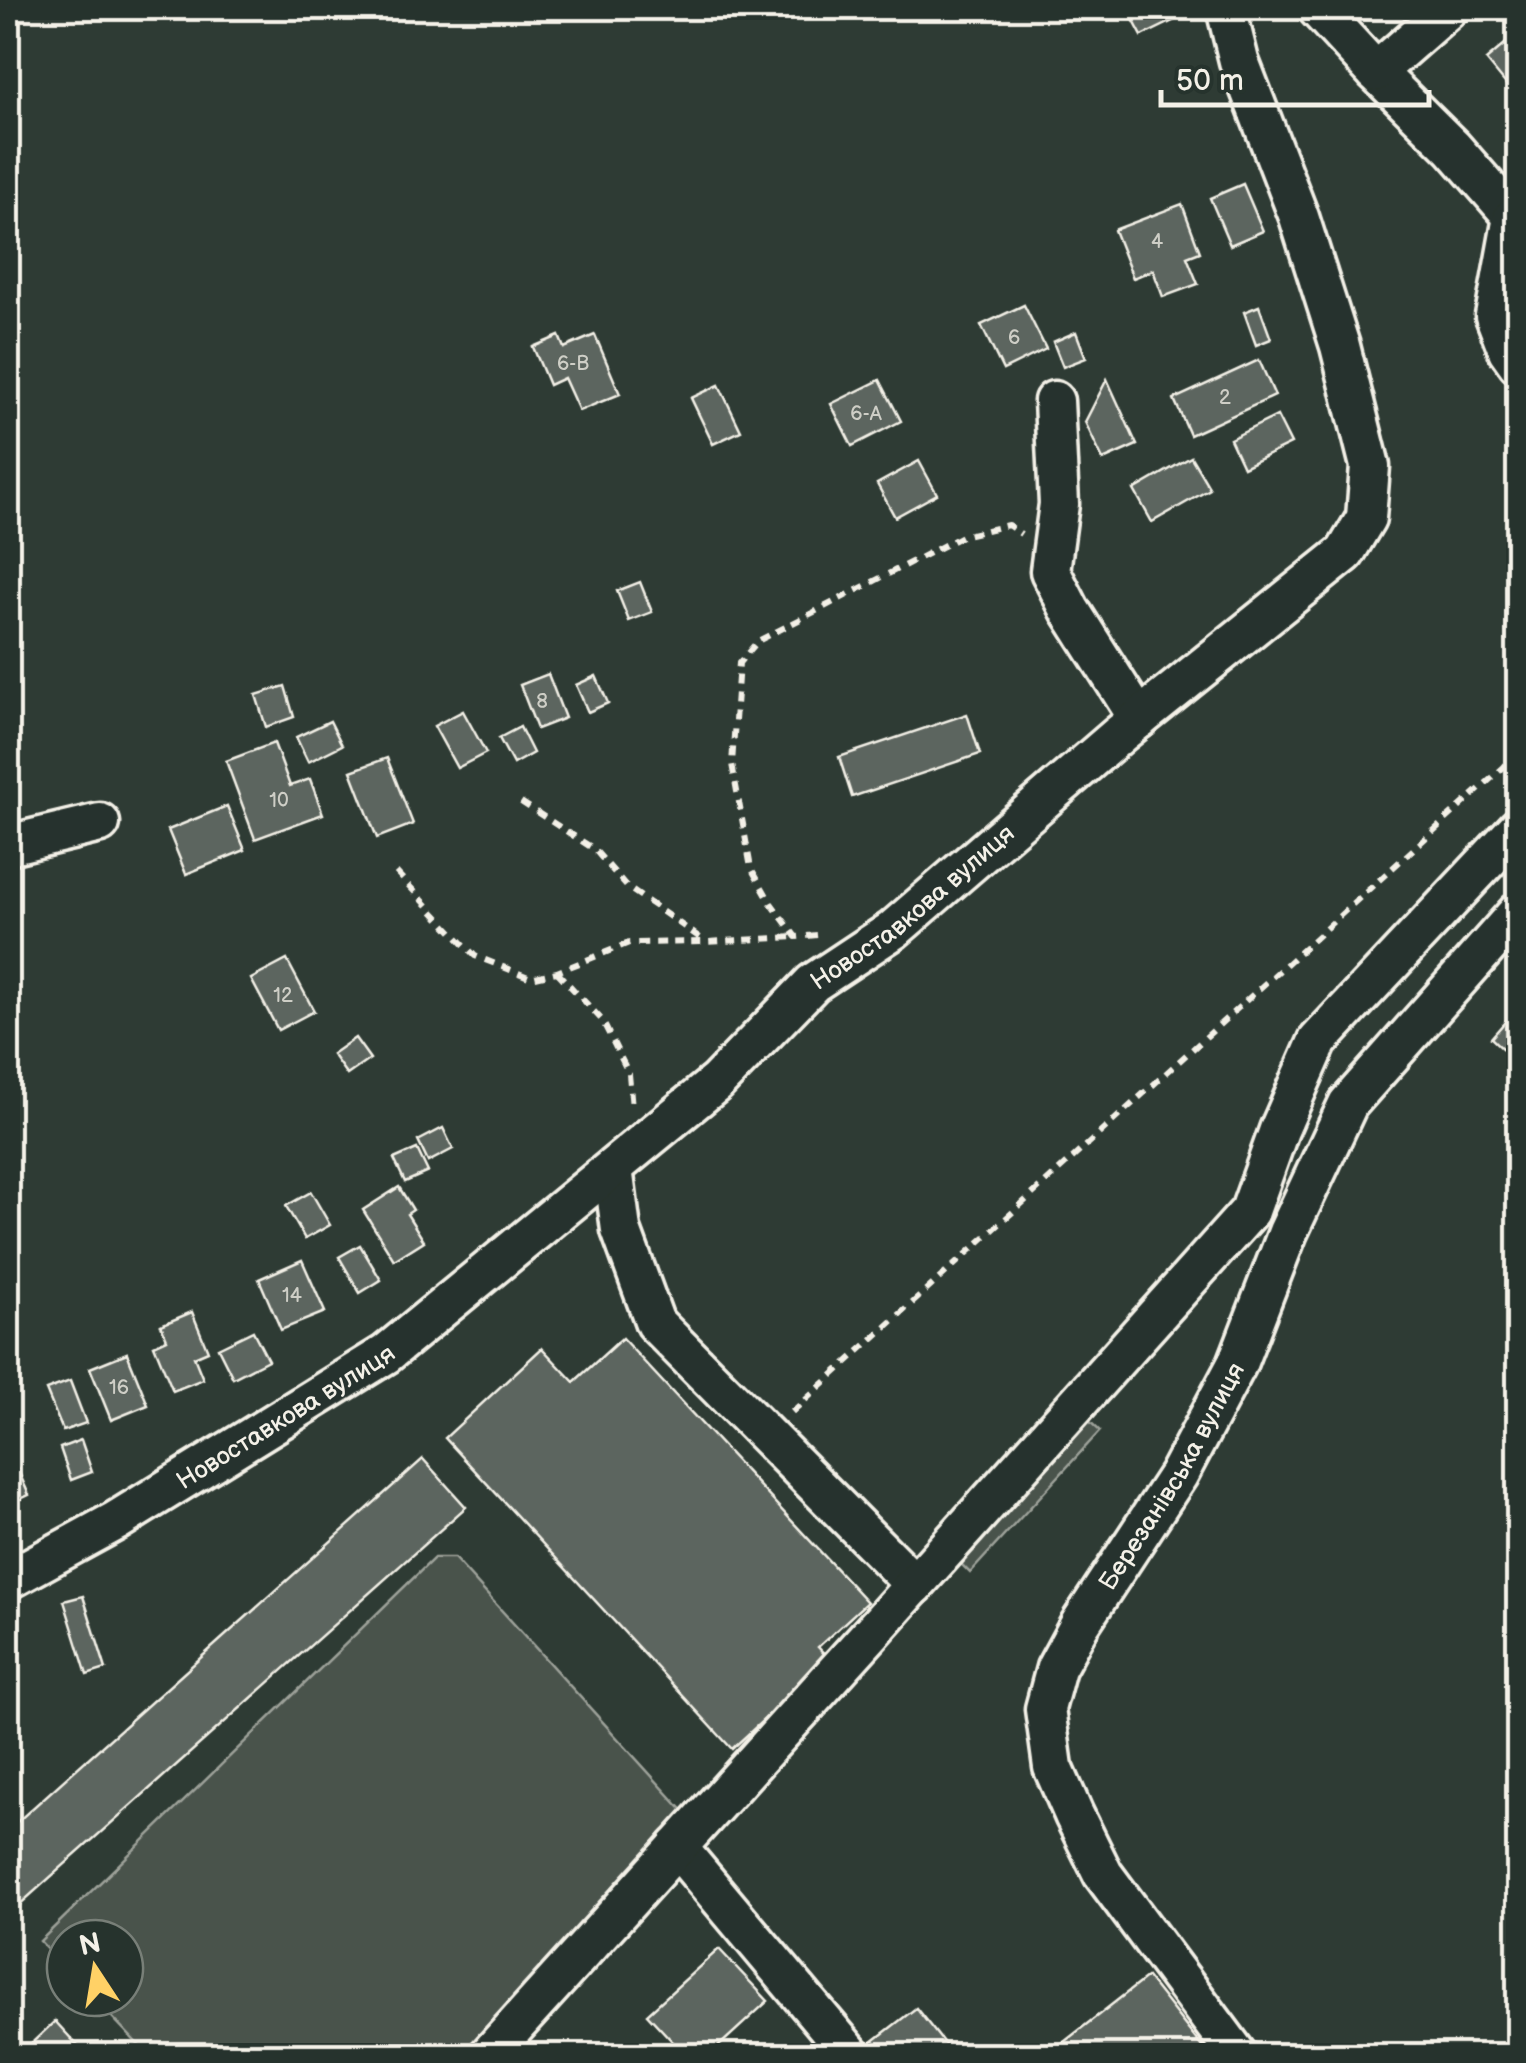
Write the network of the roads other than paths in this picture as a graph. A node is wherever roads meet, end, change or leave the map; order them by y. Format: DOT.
graph roads {
  1 [pos="1226,8"];
  2 [pos="1316,8"];
  3 [pos="1449,8"];
  4 [pos="1376,72"];
  5 [pos="1516,219"];
  6 [pos="1518,364"];
  7 [pos="1054,401"];
  8 [pos="1139,719"];
  9 [pos="100,823"];
  10 [pos="1518,828"];
  11 [pos="8,845"];
  12 [pos="1518,912"];
  13 [pos="622,1161"];
  14 [pos="8,1580"];
  15 [pos="915,1585"];
  16 [pos="677,1847"];
  17 [pos="488,2056"];
  18 [pos="852,2056"];
  19 [pos="1238,2056"];
  1 -- 8 [label="street, Новоставкова вулиця"];
  2 -- 4 [label="street"];
  3 -- 4 [label="street"];
  4 -- 5 [label="street"];
  5 -- 6 [label="street"];
  7 -- 8 [label="street"];
  8 -- 13 [label="street, Новоставкова вулиця"];
  9 -- 11 [label="street"];
  10 -- 15 [label="street"];
  12 -- 19 [label="street, Березанівська вулиця"];
  13 -- 14 [label="street, Новоставкова вулиця"];
  13 -- 15 [label="street"];
  15 -- 16 [label="street"];
  16 -- 17 [label="street"];
  16 -- 18 [label="street"];
}
